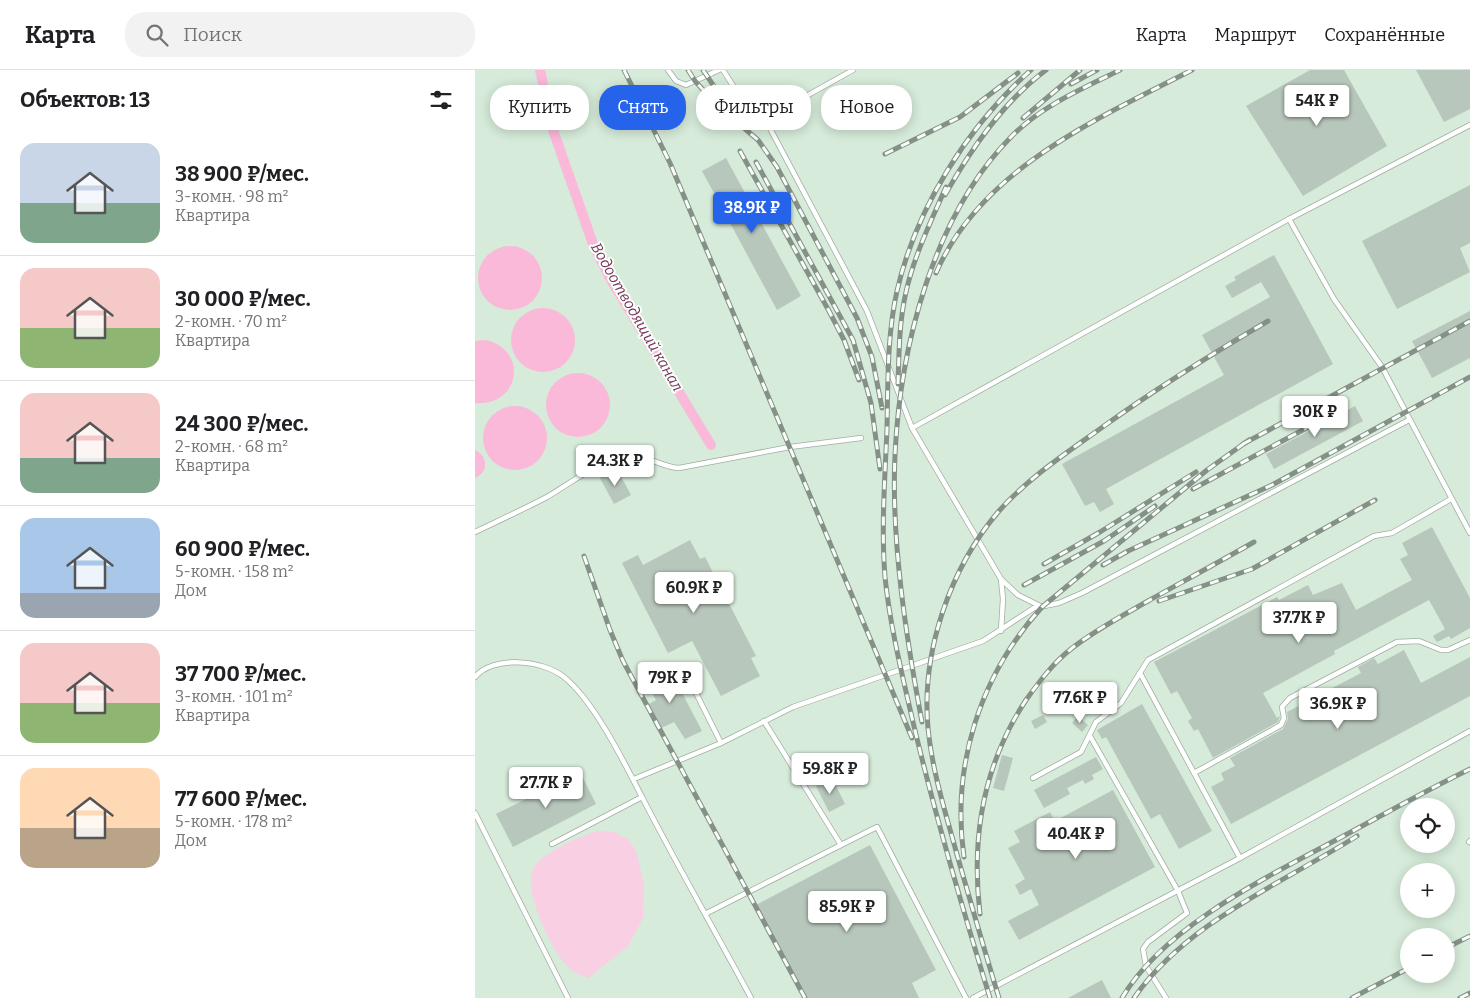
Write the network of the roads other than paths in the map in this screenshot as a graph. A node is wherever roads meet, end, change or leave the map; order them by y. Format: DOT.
graph roads {
  1 [pos="668,70"];
  2 [pos="719,70"];
  3 [pos="723,70"];
  4 [pos="853,70"];
  5 [pos="733,85"];
  6 [pos="811,93"];
  7 [pos="1470,125"];
  8 [pos="771,130"];
  9 [pos="1289,219"];
  10 [pos="1409,420"];
  11 [pos="912,428"];
  12 [pos="861,438"];
  13 [pos="1451,499"];
  14 [pos="475,532"];
  15 [pos="1470,533"];
  16 [pos="1001,579"];
  17 [pos="1042,607"];
  18 [pos="1001,631"];
  19 [pos="1470,640"];
  20 [pos="1140,672"];
  21 [pos="476,675"];
  22 [pos="691,683"];
  23 [pos="764,721"];
  24 [pos="1470,731"];
  25 [pos="1090,736"];
  26 [pos="721,743"];
  27 [pos="1194,773"];
  28 [pos="1033,778"];
  29 [pos="634,779"];
  30 [pos="642,797"];
  31 [pos="475,813"];
  32 [pos="552,844"];
  33 [pos="841,845"];
  34 [pos="1239,858"];
  35 [pos="1178,892"];
  36 [pos="707,913"];
  37 [pos="568,998"];
  38 [pos="751,998"];
  39 [pos="967,998"];
  40 [pos="973,998"];
  41 [pos="1166,998"];
  1 -- 2 [label="lane"];
  3 -- 5 [label="lane"];
  4 -- 6 [label="lane"];
  7 -- 9 [label="lane"];
  8 -- 11 [label="lane"];
  9 -- 10 [label="lane"];
  9 -- 11 [label="lane"];
  10 -- 13 [label="lane"];
  10 -- 17 [label="lane"];
  11 -- 16 [label="lane"];
  12 -- 14 [label="lane"];
  13 -- 15 [label="lane"];
  13 -- 20 [label="lane"];
  16 -- 17 [label="lane"];
  16 -- 18 [label="lane"];
  17 -- 18 [label="lane"];
  18 -- 23 [label="lane"];
  19 -- 27 [label="lane"];
  20 -- 25 [label="lane"];
  20 -- 27 [label="lane"];
  21 -- 29 [label="lane"];
  22 -- 26 [label="lane"];
  23 -- 26 [label="lane"];
  23 -- 33 [label="lane"];
  24 -- 34 [label="lane"];
  25 -- 28 [label="lane"];
  25 -- 35 [label="lane"];
  26 -- 29 [label="lane"];
  27 -- 34 [label="lane"];
  29 -- 30 [label="lane"];
  30 -- 32 [label="lane"];
  30 -- 36 [label="lane"];
  31 -- 37 [label="lane"];
  33 -- 36 [label="lane"];
  33 -- 39 [label="lane"];
  34 -- 35 [label="lane"];
  35 -- 40 [label="lane"];
  35 -- 41 [label="lane"];
  36 -- 38 [label="lane"];
}
